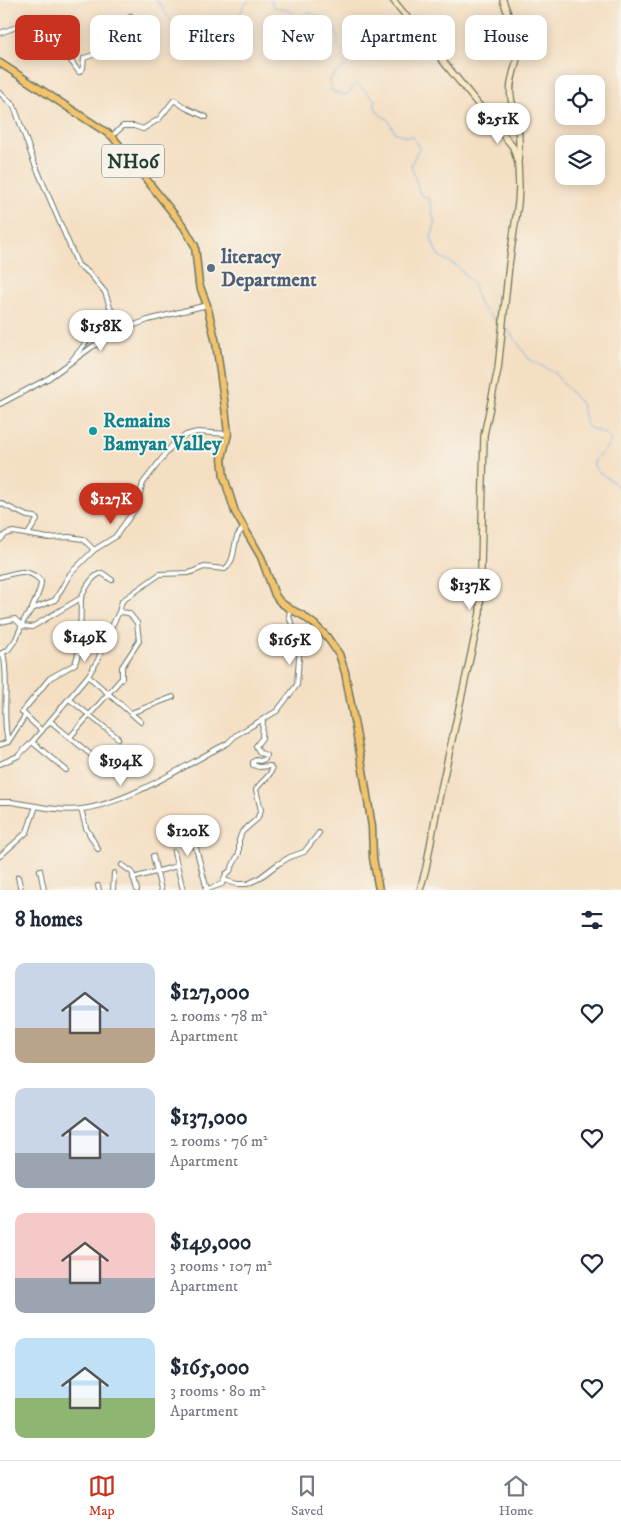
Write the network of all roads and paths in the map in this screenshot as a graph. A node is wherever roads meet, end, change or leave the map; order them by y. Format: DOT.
graph roads {
  1 [pos="393,0"];
  2 [pos="503,0"];
  3 [pos="0,33"];
  4 [pos="90,56"];
  5 [pos="0,63"];
  6 [pos="0,93"];
  7 [pos="206,117"];
  8 [pos="112,136"];
  9 [pos="518,164"];
  10 [pos="207,305"];
  11 [pos="111,310"];
  12 [pos="121,330"];
  13 [pos="72,360"];
  14 [pos="0,404"];
  15 [pos="228,434"];
  16 [pos="0,503"];
  17 [pos="244,527"];
  18 [pos="28,534"];
  19 [pos="0,540"];
  20 [pos="94,550"];
  21 [pos="0,577"];
  22 [pos="112,580"];
  23 [pos="81,598"];
  24 [pos="32,609"];
  25 [pos="290,609"];
  26 [pos="119,612"];
  27 [pos="0,622"];
  28 [pos="22,626"];
  29 [pos="2,654"];
  30 [pos="88,676"];
  31 [pos="109,693"];
  32 [pos="173,698"];
  33 [pos="69,699"];
  34 [pos="131,713"];
  35 [pos="24,716"];
  36 [pos="89,716"];
  37 [pos="263,720"];
  38 [pos="50,721"];
  39 [pos="141,722"];
  40 [pos="42,731"];
  41 [pos="70,737"];
  42 [pos="118,738"];
  43 [pos="8,742"];
  44 [pos="32,742"];
  45 [pos="0,745"];
  46 [pos="90,754"];
  47 [pos="0,764"];
  48 [pos="66,770"];
  49 [pos="0,802"];
  50 [pos="36,806"];
  51 [pos="81,809"];
  52 [pos="200,825"];
  53 [pos="319,833"];
  54 [pos="98,849"];
  55 [pos="174,852"];
  56 [pos="0,856"];
  57 [pos="153,856"];
  58 [pos="122,865"];
  59 [pos="177,866"];
  60 [pos="40,870"];
  61 [pos="156,872"];
  62 [pos="114,873"];
  63 [pos="18,877"];
  64 [pos="133,878"];
  65 [pos="224,880"];
  66 [pos="21,890"];
  67 [pos="44,890"];
  68 [pos="113,890"];
  69 [pos="137,890"];
  70 [pos="161,890"];
  71 [pos="183,890"];
  72 [pos="206,890"];
  73 [pos="379,890"];
  74 [pos="420,890"];
  1 -- 9 [label="main road"];
  2 -- 9 [label="main road"];
  3 -- 4 [label="street"];
  5 -- 8 [label="main road, NH06"];
  6 -- 11 [label="street"];
  7 -- 8 [label="street"];
  8 -- 10 [label="main road, NH06"];
  9 -- 74 [label="main road"];
  10 -- 12 [label="street"];
  10 -- 15 [label="main road, NH06"];
  11 -- 12 [label="street"];
  11 -- 13 [label="street"];
  12 -- 13 [label="street"];
  13 -- 14 [label="street"];
  15 -- 17 [label="main road, NH06"];
  15 -- 20 [label="street"];
  16 -- 18 [label="street"];
  17 -- 25 [label="main road, NH06"];
  17 -- 26 [label="street"];
  18 -- 19 [label="street"];
  18 -- 20 [label="street"];
  20 -- 24 [label="street"];
  21 -- 24 [label="street"];
  22 -- 23 [label="street"];
  23 -- 28 [label="street"];
  23 -- 35 [label="street"];
  24 -- 28 [label="street"];
  25 -- 37 [label="street"];
  25 -- 73 [label="main road, NH06"];
  26 -- 30 [label="street"];
  26 -- 31 [label="street"];
  27 -- 28 [label="street"];
  28 -- 29 [label="street"];
  29 -- 43 [label="street"];
  30 -- 31 [label="street"];
  30 -- 33 [label="street"];
  31 -- 34 [label="street"];
  31 -- 36 [label="street"];
  32 -- 34 [label="street"];
  33 -- 36 [label="street"];
  33 -- 38 [label="street"];
  34 -- 39 [label="street"];
  35 -- 40 [label="street"];
  35 -- 43 [label="street"];
  36 -- 41 [label="street"];
  36 -- 42 [label="street"];
  37 -- 51 [label="street"];
  37 -- 65 [label="street"];
  38 -- 40 [label="street"];
  38 -- 41 [label="street"];
  40 -- 44 [label="street"];
  41 -- 46 [label="street"];
  43 -- 45 [label="street"];
  44 -- 47 [label="street"];
  44 -- 48 [label="street"];
  49 -- 50 [label="street"];
  50 -- 51 [label="street"];
  50 -- 56 [label="street"];
  51 -- 54 [label="street"];
  52 -- 72 [label="street"];
  53 -- 65 [label="street"];
  55 -- 59 [label="street"];
  57 -- 61 [label="street"];
  58 -- 64 [label="street"];
  59 -- 61 [label="street"];
  59 -- 71 [label="street"];
  60 -- 67 [label="street"];
  61 -- 64 [label="street"];
  61 -- 70 [label="street"];
  62 -- 68 [label="street"];
  63 -- 66 [label="street"];
  64 -- 69 [label="street"];
  65 -- 72 [label="street"];
}
